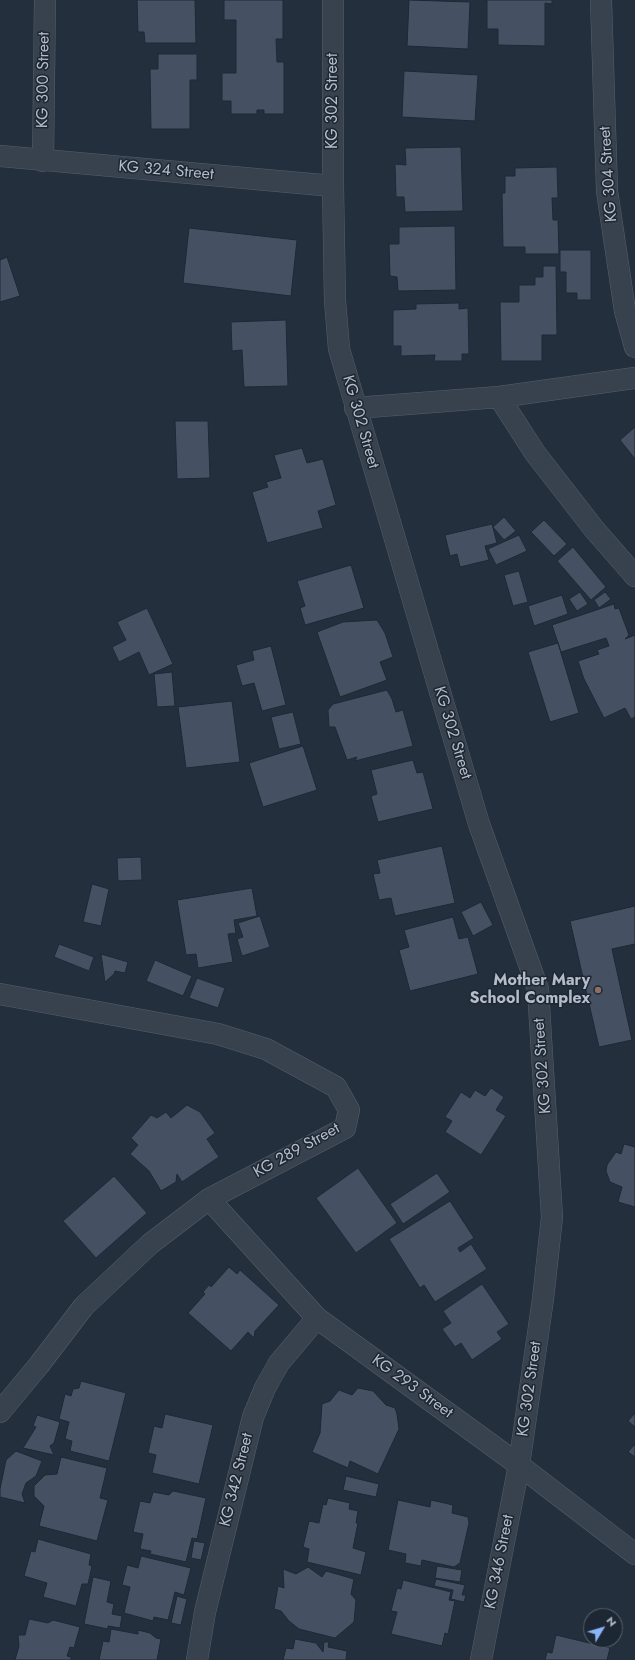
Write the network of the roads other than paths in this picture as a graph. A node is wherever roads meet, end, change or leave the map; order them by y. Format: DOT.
graph roads {
  1 [pos="45,0"];
  2 [pos="333,0"];
  3 [pos="601,0"];
  4 [pos="0,156"];
  5 [pos="43,161"];
  6 [pos="333,186"];
  7 [pos="635,347"];
  8 [pos="635,378"];
  9 [pos="499,397"];
  10 [pos="355,408"];
  11 [pos="635,576"];
  12 [pos="0,994"];
  13 [pos="209,1199"];
  14 [pos="318,1318"];
  15 [pos="0,1412"];
  16 [pos="519,1465"];
  17 [pos="635,1554"];
  18 [pos="197,1660"];
  19 [pos="482,1660"];
  1 -- 5 [label="street, KG 300 Street"];
  2 -- 6 [label="street, KG 302 Street"];
  3 -- 7 [label="street, KG 304 Street"];
  4 -- 5 [label="street, KG 324 Street"];
  5 -- 6 [label="street, KG 324 Street"];
  6 -- 10 [label="street, KG 302 Street"];
  8 -- 9 [label="street"];
  9 -- 10 [label="street"];
  9 -- 11 [label="street"];
  10 -- 16 [label="street, KG 302 Street"];
  12 -- 13 [label="street, KG 289 Street"];
  13 -- 14 [label="street, KG 293 Street"];
  13 -- 15 [label="street, KG 289 Street"];
  14 -- 16 [label="street, KG 293 Street"];
  14 -- 18 [label="street, KG 342 Street"];
  16 -- 17 [label="street, KG 293 Street"];
  16 -- 19 [label="street, KG 346 Street"];
}
